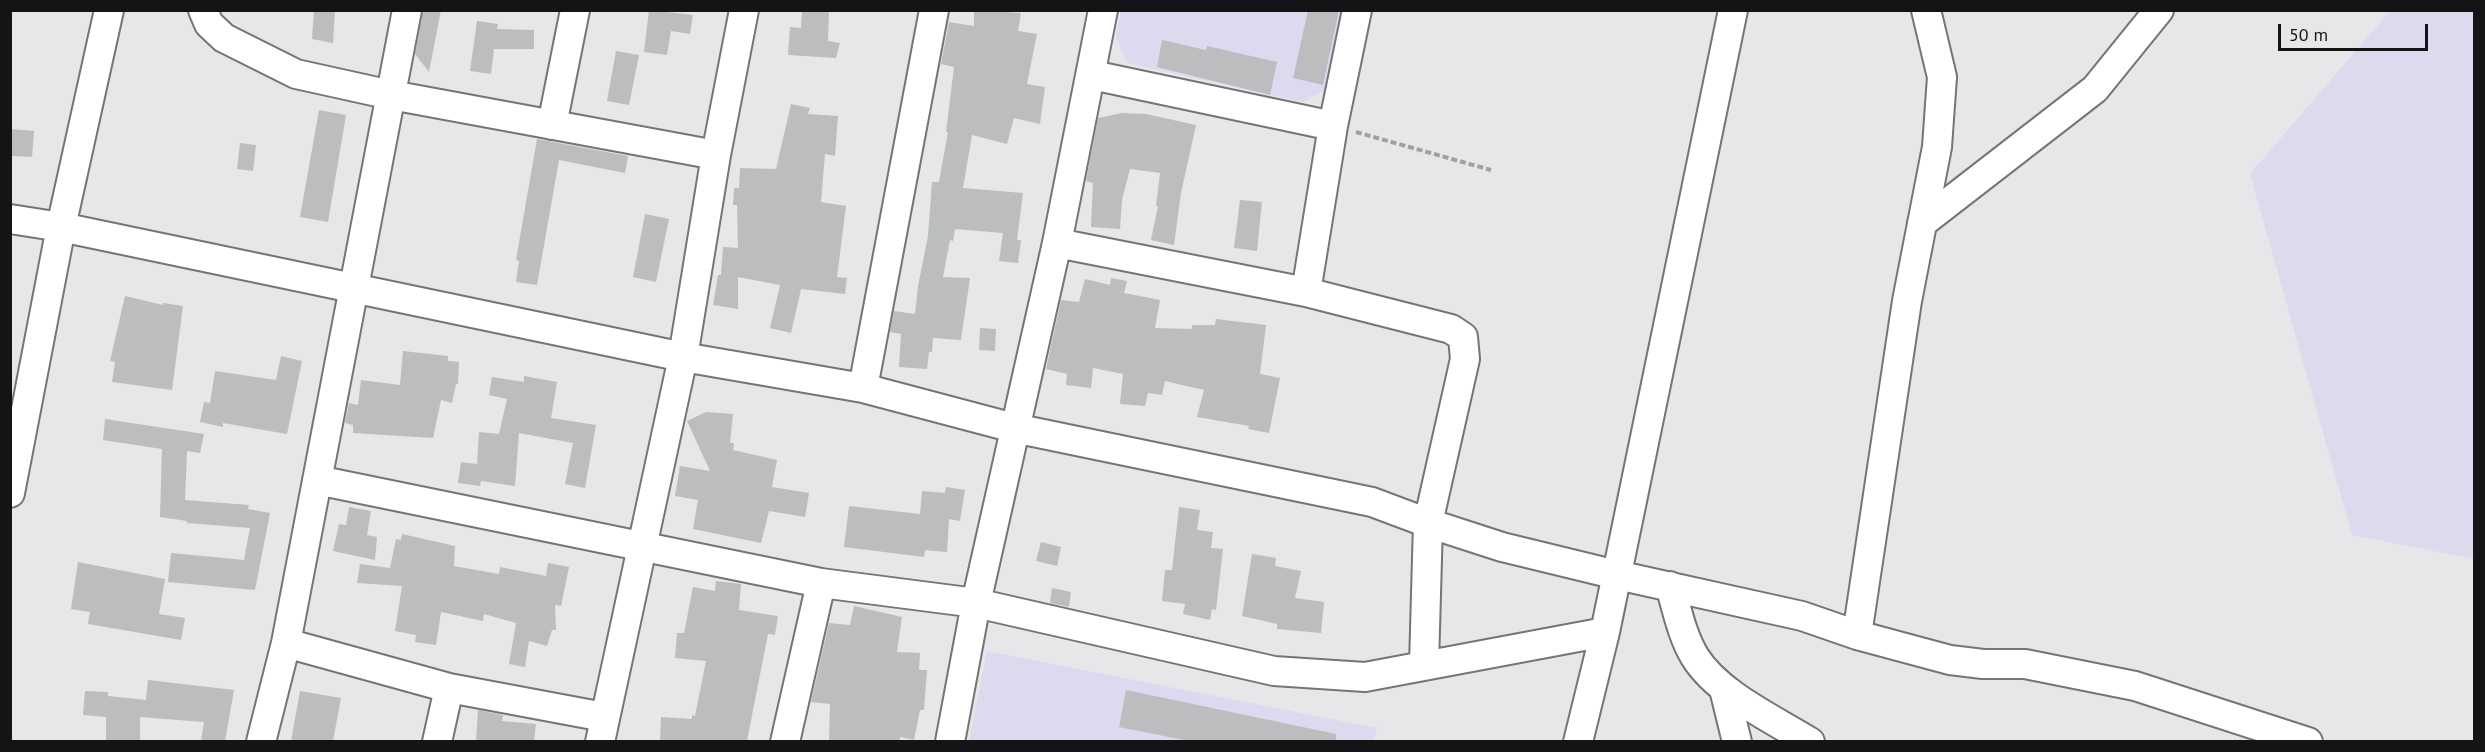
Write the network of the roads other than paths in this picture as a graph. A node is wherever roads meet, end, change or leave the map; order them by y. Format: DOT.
graph roads {
  1 [pos="109,10"];
  2 [pos="203,10"];
  3 [pos="407,10"];
  4 [pos="575,10"];
  5 [pos="744,10"];
  6 [pos="934,10"];
  7 [pos="1103,10"];
  8 [pos="1357,10"];
  9 [pos="1733,10"];
  10 [pos="1926,10"];
  11 [pos="2159,10"];
  12 [pos="1092,75"];
  13 [pos="391,95"];
  14 [pos="552,125"];
  15 [pos="1334,126"];
  16 [pos="716,155"];
  17 [pos="10,219"];
  18 [pos="1922,223"];
  19 [pos="62,227"];
  20 [pos="1057,243"];
  21 [pos="353,288"];
  22 [pos="1306,292"];
  23 [pos="683,357"];
  24 [pos="863,388"];
  25 [pos="1014,428"];
  26 [pos="317,480"];
  27 [pos="10,494"];
  28 [pos="1428,523"];
  29 [pos="641,548"];
  30 [pos="1617,575"];
  31 [pos="821,584"];
  32 [pos="1670,586"];
  33 [pos="976,603"];
  34 [pos="1605,632"];
  35 [pos="1857,635"];
  36 [pos="286,643"];
  37 [pos="1424,665"];
  38 [pos="448,688"];
  39 [pos="1724,689"];
  40 [pos="602,729"];
  41 [pos="261,741"];
  42 [pos="438,741"];
  43 [pos="785,741"];
  44 [pos="950,741"];
  45 [pos="1578,741"];
  46 [pos="1737,741"];
  47 [pos="1810,741"];
  48 [pos="2308,741"];
  1 -- 19 [label="street"];
  2 -- 13 [label="street"];
  3 -- 13 [label="street"];
  4 -- 14 [label="street"];
  5 -- 16 [label="street"];
  6 -- 24 [label="street"];
  7 -- 12 [label="street"];
  8 -- 15 [label="street"];
  9 -- 30 [label="street"];
  10 -- 18 [label="street"];
  11 -- 18 [label="street"];
  12 -- 15 [label="street"];
  12 -- 20 [label="street"];
  13 -- 14 [label="street"];
  13 -- 21 [label="street"];
  14 -- 16 [label="street"];
  15 -- 22 [label="street"];
  16 -- 23 [label="street"];
  17 -- 19 [label="street"];
  18 -- 35 [label="street"];
  19 -- 21 [label="street"];
  19 -- 27 [label="street"];
  20 -- 22 [label="street"];
  20 -- 25 [label="street"];
  21 -- 23 [label="street"];
  21 -- 26 [label="street"];
  22 -- 28 [label="street"];
  23 -- 24 [label="street"];
  23 -- 29 [label="street"];
  24 -- 25 [label="street"];
  25 -- 28 [label="street"];
  25 -- 33 [label="street"];
  26 -- 29 [label="street"];
  26 -- 36 [label="street"];
  28 -- 30 [label="street"];
  28 -- 37 [label="street"];
  29 -- 31 [label="street"];
  29 -- 40 [label="street"];
  30 -- 32 [label="street"];
  30 -- 34 [label="street"];
  31 -- 33 [label="street"];
  31 -- 43 [label="street"];
  32 -- 35 [label="street"];
  32 -- 39 [label="street"];
  33 -- 37 [label="street"];
  33 -- 44 [label="street"];
  34 -- 37 [label="street"];
  34 -- 45 [label="street"];
  35 -- 48 [label="street"];
  36 -- 38 [label="street"];
  36 -- 41 [label="street"];
  38 -- 40 [label="street"];
  38 -- 42 [label="street"];
  39 -- 46 [label="street"];
  39 -- 47 [label="street"];
}
